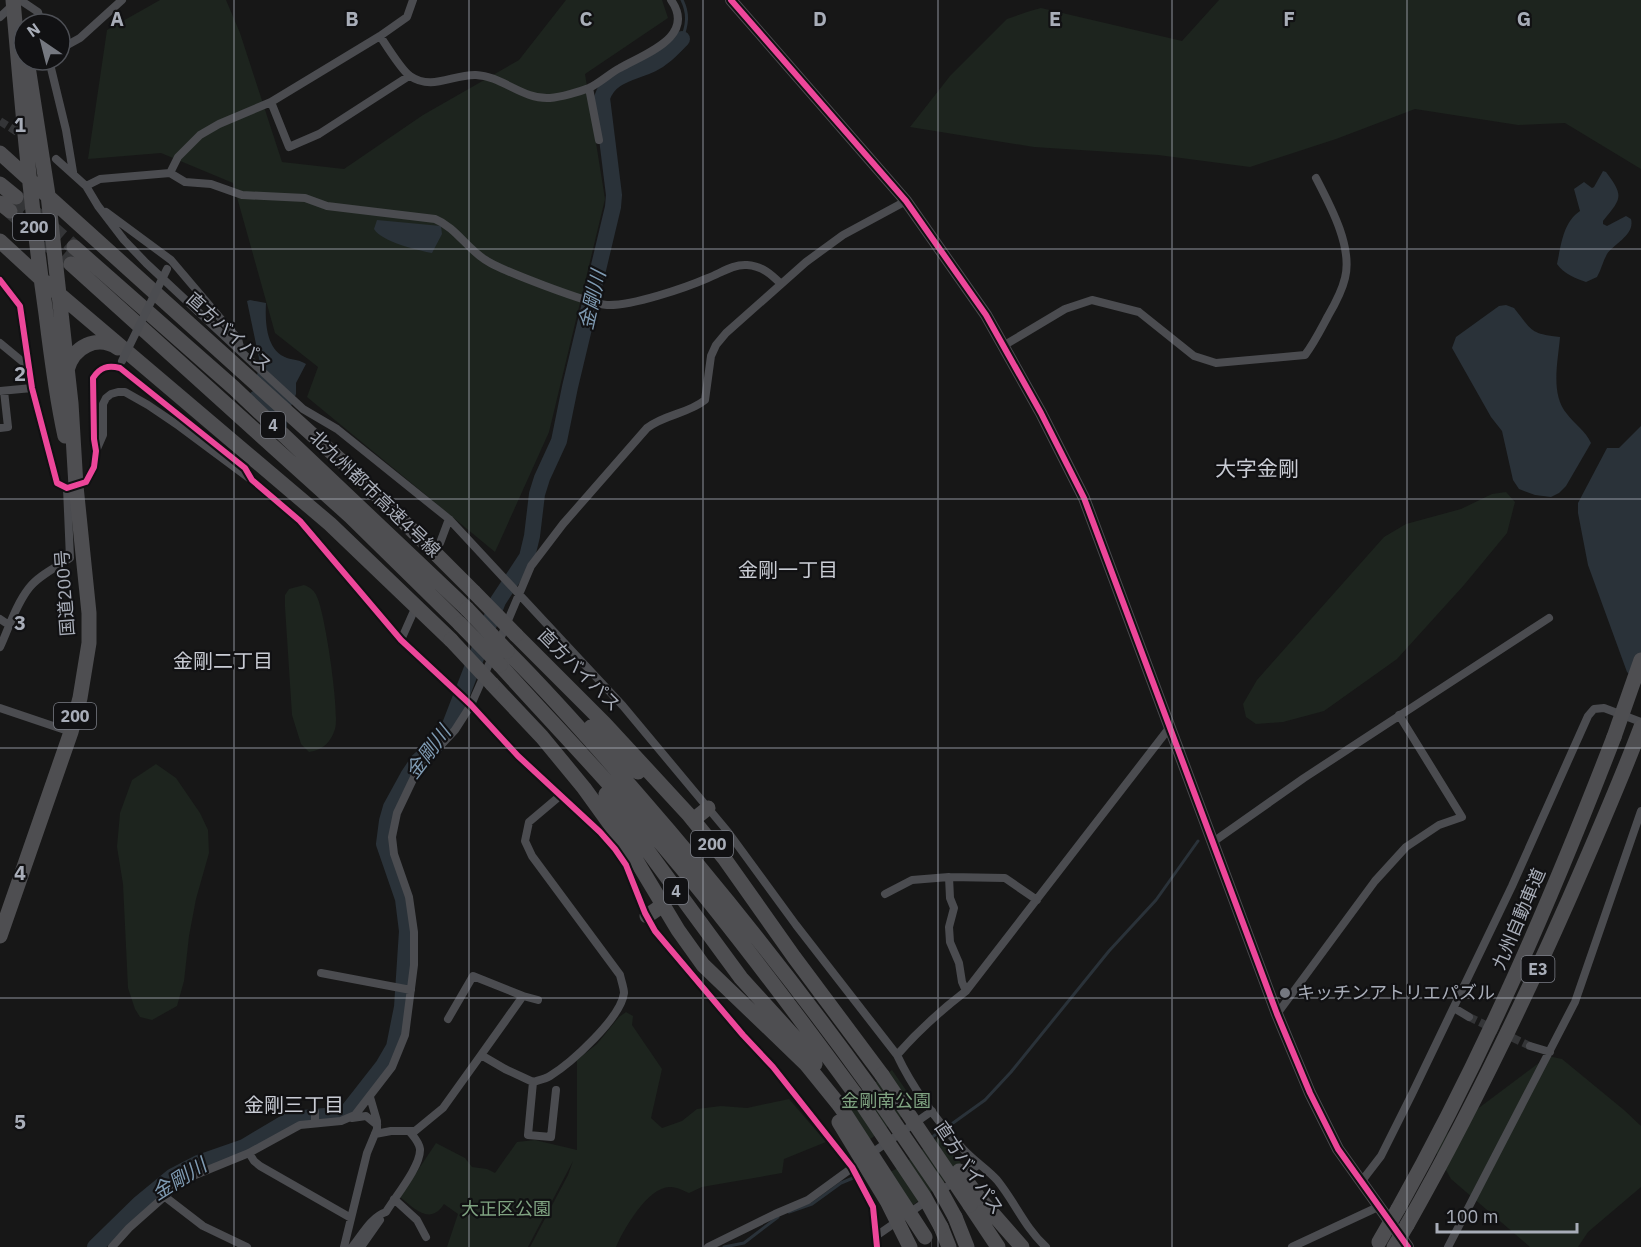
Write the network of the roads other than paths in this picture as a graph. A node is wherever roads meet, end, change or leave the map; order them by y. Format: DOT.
graph roads {
  1 [pos="122,0"];
  2 [pos="413,0"];
  3 [pos="671,0"];
  4 [pos="730,0"];
  5 [pos="17,1"];
  6 [pos="38,12"];
  7 [pos="0,16"];
  8 [pos="380,36"];
  9 [pos="72,42"];
  10 [pos="29,72"];
  11 [pos="52,72"];
  12 [pos="409,76"];
  13 [pos="589,88"];
  14 [pos="271,102"];
  15 [pos="599,140"];
  16 [pos="70,149"];
  17 [pos="0,153"];
  18 [pos="73,172"];
  19 [pos="170,173"];
  20 [pos="28,177"];
  21 [pos="1316,178"];
  22 [pos="0,184"];
  23 [pos="86,186"];
  24 [pos="48,195"];
  25 [pos="906,201"];
  26 [pos="8,204"];
  27 [pos="98,206"];
  28 [pos="0,241"];
  29 [pos="74,247"];
  30 [pos="71,264"];
  31 [pos="169,265"];
  32 [pos="40,278"];
  33 [pos="0,280"];
  34 [pos="781,284"];
  35 [pos="59,293"];
  36 [pos="0,343"];
  37 [pos="1003,346"];
  38 [pos="241,351"];
  39 [pos="126,363"];
  40 [pos="29,367"];
  41 [pos="67,372"];
  42 [pos="33,388"];
  43 [pos="2,391"];
  44 [pos="302,416"];
  45 [pos="0,428"];
  46 [pos="96,451"];
  47 [pos="252,480"];
  48 [pos="71,487"];
  49 [pos="449,519"];
  50 [pos="440,543"];
  51 [pos="519,596"];
  52 [pos="413,613"];
  53 [pos="1549,618"];
  54 [pos="0,619"];
  55 [pos="9,625"];
  56 [pos="401,640"];
  57 [pos="0,647"];
  58 [pos="1641,660"];
  59 [pos="536,680"];
  60 [pos="522,689"];
  61 [pos="471,705"];
  62 [pos="0,708"];
  63 [pos="1399,715"];
  64 [pos="1641,722"];
  65 [pos="1170,727"];
  66 [pos="1641,727"];
  67 [pos="71,732"];
  68 [pos="561,795"];
  69 [pos="708,808"];
  70 [pos="1641,811"];
  71 [pos="693,820"];
  72 [pos="1213,842"];
  73 [pos="949,877"];
  74 [pos="885,894"];
  75 [pos="1037,900"];
  76 [pos="663,905"];
  77 [pos="647,916"];
  78 [pos="0,934"];
  79 [pos="794,957"];
  80 [pos="321,973"];
  81 [pos="713,976"];
  82 [pos="411,990"];
  83 [pos="966,992"];
  84 [pos="523,996"];
  85 [pos="538,1000"];
  86 [pos="1454,1008"];
  87 [pos="1277,1014"];
  88 [pos="1469,1017"];
  89 [pos="448,1019"];
  90 [pos="1530,1046"];
  91 [pos="1550,1052"];
  92 [pos="481,1054"];
  93 [pos="897,1056"];
  94 [pos="533,1082"];
  95 [pos="556,1090"];
  96 [pos="862,1090"];
  97 [pos="830,1093"];
  98 [pos="370,1097"];
  99 [pos="836,1109"];
  100 [pos="932,1111"];
  101 [pos="315,1112"];
  102 [pos="348,1119"];
  103 [pos="315,1122"];
  104 [pos="376,1130"];
  105 [pos="410,1132"];
  106 [pos="249,1154"];
  107 [pos="978,1165"];
  108 [pos="852,1167"];
  109 [pos="1361,1182"];
  110 [pos="164,1196"];
  111 [pos="394,1199"];
  112 [pos="975,1201"];
  113 [pos="1378,1207"];
  114 [pos="386,1212"];
  115 [pos="351,1218"];
  116 [pos="876,1236"];
  117 [pos="426,1237"];
  118 [pos="928,1242"];
  119 [pos="1377,1244"];
  120 [pos="112,1247"];
  121 [pos="247,1247"];
  122 [pos="344,1247"];
  123 [pos="352,1247"];
  124 [pos="361,1247"];
  125 [pos="708,1247"];
  126 [pos="877,1247"];
  127 [pos="910,1247"];
  128 [pos="949,1247"];
  129 [pos="967,1247"];
  130 [pos="998,1247"];
  131 [pos="1022,1247"];
  132 [pos="1046,1247"];
  133 [pos="1292,1247"];
  134 [pos="1394,1247"];
  135 [pos="1408,1247"];
  136 [pos="1448,1247"];
  1 -- 9 [label="street"];
  2 -- 8 [label="street"];
  3 -- 13 [label="street"];
  4 -- 25 [label="street"];
  5 -- 6 [label="street"];
  5 -- 7 [label="street"];
  5 -- 20 [label="highway, 国道200号"];
  8 -- 12 [label="street"];
  8 -- 14 [label="street"];
  10 -- 24 [label="highway, 国道200号"];
  11 -- 16 [label="street"];
  12 -- 13 [label="street"];
  12 -- 14 [label="street"];
  13 -- 15 [label="street"];
  14 -- 19 [label="street"];
  16 -- 18 [label="street"];
  16 -- 18 [label="street"];
  17 -- 20 [label="highway, 200"];
  18 -- 23 [label="street"];
  19 -- 23 [label="street"];
  19 -- 34 [label="street"];
  20 -- 24 [label="highway, 200"];
  20 -- 32 [label="highway, 国道200号 / 200"];
  21 -- 37 [label="street"];
  22 -- 26 [label="highway"];
  23 -- 27 [label="street"];
  24 -- 35 [label="highway, 国道200号 / 200"];
  24 -- 44 [label="highway, 直方バイパス / 200"];
  25 -- 34 [label="street"];
  25 -- 37 [label="street"];
  27 -- 31 [label="street"];
  27 -- 38 [label="street"];
  28 -- 32 [label="highway, 200"];
  29 -- 59 [label="highway, 北九州都市高速4号線 / 4, bridge"];
  30 -- 60 [label="highway, 北九州都市高速4号線 / 4, bridge"];
  31 -- 38 [label="street"];
  31 -- 39 [label="street, bridge"];
  32 -- 35 [label="highway, 200"];
  32 -- 48 [label="highway, 国道200号 / 200"];
  33 -- 40 [label="street"];
  34 -- 51 [label="street"];
  35 -- 39 [label="highway, 200"];
  35 -- 41 [label="highway, 国道200号 / 200"];
  36 -- 40 [label="street"];
  37 -- 65 [label="street"];
  38 -- 44 [label="street"];
  39 -- 41 [label="highway"];
  39 -- 46 [label="street"];
  39 -- 47 [label="street"];
  39 -- 76 [label="highway, 200, bridge"];
  40 -- 42 [label="street"];
  41 -- 48 [label="highway, 国道200号 / 200"];
  42 -- 43 [label="street"];
  42 -- 48 [label="street"];
  43 -- 45 [label="street"];
  44 -- 49 [label="street"];
  44 -- 71 [label="highway, 直方バイパス / 200, bridge"];
  46 -- 47 [label="street"];
  46 -- 48 [label="street"];
  47 -- 56 [label="street"];
  48 -- 55 [label="street"];
  48 -- 67 [label="highway, 国道200号 / 200"];
  49 -- 50 [label="street"];
  49 -- 51 [label="street"];
  51 -- 61 [label="street"];
  51 -- 69 [label="street"];
  52 -- 56 [label="street"];
  53 -- 63 [label="street"];
  54 -- 55 [label="street"];
  55 -- 57 [label="street"];
  56 -- 61 [label="street"];
  58 -- 119 [label="highway, 九州自動車道 / E3, bridge"];
  59 -- 79 [label="highway, 4"];
  59 -- 96 [label="highway"];
  60 -- 96 [label="highway"];
  60 -- 97 [label="highway, 4"];
  61 -- 68 [label="street"];
  61 -- 82 [label="street"];
  62 -- 67 [label="street"];
  63 -- 72 [label="street"];
  63 -- 87 [label="street"];
  64 -- 86 [label="street"];
  65 -- 72 [label="street"];
  65 -- 75 [label="street"];
  66 -- 134 [label="highway, 九州自動車道 / E3, bridge"];
  67 -- 78 [label="highway, 国道200号 / 200"];
  68 -- 77 [label="street"];
  68 -- 94 [label="street"];
  69 -- 71 [label="highway"];
  69 -- 93 [label="street"];
  70 -- 91 [label="street"];
  71 -- 79 [label="highway, 直方バイパス / 200"];
  72 -- 87 [label="street"];
  73 -- 74 [label="street"];
  73 -- 75 [label="street"];
  73 -- 83 [label="street"];
  75 -- 83 [label="street"];
  76 -- 77 [label="highway"];
  76 -- 81 [label="highway, 200"];
  77 -- 108 [label="street"];
  79 -- 112 [label="highway, 直方バイパス / 200, bridge"];
  80 -- 82 [label="street"];
  81 -- 97 [label="highway, 200"];
  81 -- 99 [label="highway"];
  82 -- 98 [label="street"];
  83 -- 93 [label="street"];
  84 -- 85 [label="street"];
  84 -- 89 [label="street"];
  84 -- 92 [label="street"];
  86 -- 88 [label="street"];
  86 -- 109 [label="street"];
  87 -- 109 [label="street"];
  90 -- 91 [label="street"];
  91 -- 136 [label="street"];
  92 -- 94 [label="street"];
  92 -- 105 [label="street"];
  93 -- 100 [label="street"];
  94 -- 95 [label="street"];
  96 -- 128 [label="highway, bridge"];
  96 -- 129 [label="highway, bridge"];
  97 -- 99 [label="highway, 200"];
  98 -- 102 [label="street"];
  98 -- 104 [label="street"];
  99 -- 118 [label="highway, 200, bridge"];
  99 -- 127 [label="highway, bridge"];
  100 -- 107 [label="street"];
  100 -- 108 [label="street"];
  101 -- 103 [label="street"];
  102 -- 103 [label="street"];
  102 -- 104 [label="street"];
  103 -- 106 [label="street"];
  104 -- 105 [label="street"];
  104 -- 115 [label="street"];
  105 -- 111 [label="street"];
  106 -- 110 [label="street"];
  106 -- 115 [label="street"];
  107 -- 116 [label="street"];
  107 -- 132 [label="street"];
  108 -- 116 [label="street"];
  108 -- 125 [label="street"];
  109 -- 113 [label="street"];
  110 -- 120 [label="street"];
  110 -- 121 [label="street"];
  111 -- 114 [label="street"];
  111 -- 117 [label="street"];
  112 -- 130 [label="highway, 直方バイパス"];
  112 -- 131 [label="highway"];
  113 -- 133 [label="street"];
  113 -- 135 [label="street"];
  114 -- 123 [label="street"];
  114 -- 124 [label="street"];
  115 -- 122 [label="street"];
  116 -- 126 [label="street"];
}
